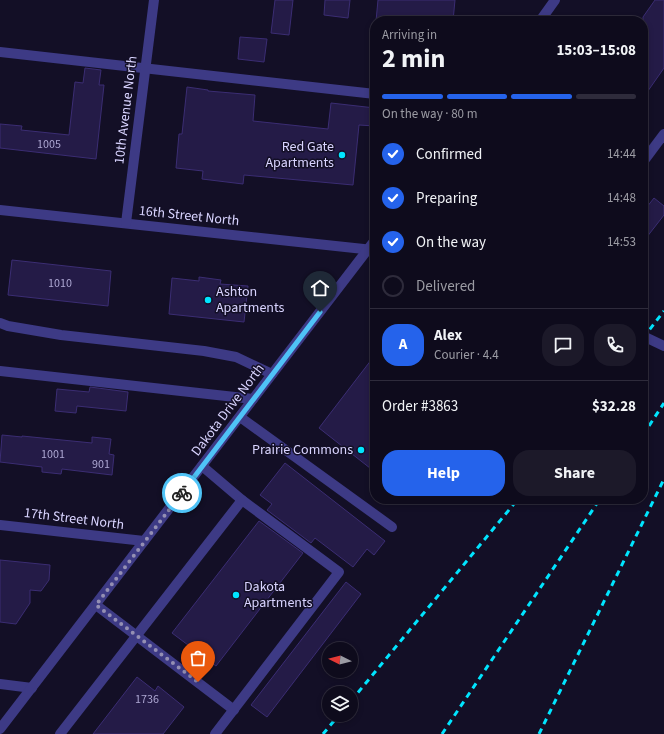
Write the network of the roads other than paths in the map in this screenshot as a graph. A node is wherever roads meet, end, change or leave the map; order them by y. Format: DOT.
graph roads {
  1 [pos="154,0"];
  2 [pos="555,0"];
  3 [pos="544,16"];
  4 [pos="0,52"];
  5 [pos="145,68"];
  6 [pos="370,93"];
  7 [pos="664,134"];
  8 [pos="648,155"];
  9 [pos="0,210"];
  10 [pos="126,223"];
  11 [pos="370,250"];
  12 [pos="370,251"];
  13 [pos="0,323"];
  14 [pos="648,338"];
  15 [pos="664,346"];
  16 [pos="0,371"];
  17 [pos="272,374"];
  18 [pos="253,399"];
  19 [pos="240,417"];
  20 [pos="202,466"];
  21 [pos="242,500"];
  22 [pos="0,525"];
  23 [pos="392,527"];
  24 [pos="144,541"];
  25 [pos="96,605"];
  26 [pos="137,635"];
  27 [pos="0,684"];
  28 [pos="32,688"];
  29 [pos="234,710"];
  30 [pos="0,729"];
  31 [pos="60,734"];
  32 [pos="215,734"];
  1 -- 5 [label="street, 10th Avenue North"];
  2 -- 3 [label="street"];
  4 -- 5 [label="street"];
  5 -- 6 [label="street"];
  5 -- 10 [label="street, 10th Avenue North"];
  7 -- 8 [label="street"];
  9 -- 10 [label="street, 16th Street North"];
  10 -- 11 [label="street, 16th Street North"];
  12 -- 17 [label="street, Dakota Drive North"];
  13 -- 17 [label="street"];
  14 -- 15 [label="street"];
  16 -- 18 [label="street"];
  17 -- 18 [label="street, Dakota Drive North"];
  18 -- 19 [label="street, Dakota Drive North"];
  19 -- 20 [label="street, Dakota Drive North"];
  19 -- 23 [label="street"];
  20 -- 21 [label="street"];
  20 -- 24 [label="street, Dakota Drive North"];
  21 -- 26 [label="street"];
  21 -- 29 [label="street"];
  22 -- 24 [label="street, 17th Street North"];
  24 -- 25 [label="street, Dakota Drive North"];
  25 -- 26 [label="street"];
  25 -- 28 [label="street, Dakota Drive North"];
  26 -- 29 [label="street"];
  26 -- 31 [label="street"];
  27 -- 28 [label="street"];
  28 -- 30 [label="street, Dakota Drive North"];
  29 -- 32 [label="street"];
}
